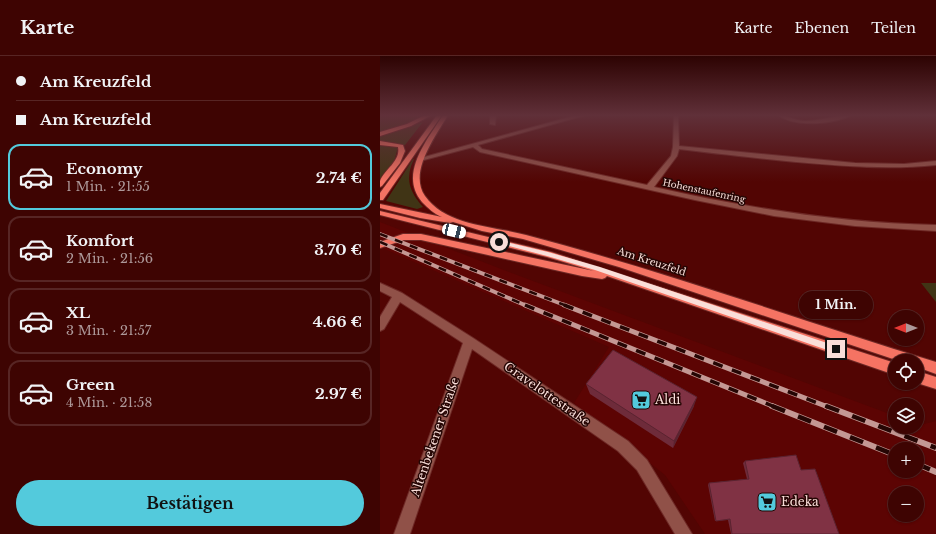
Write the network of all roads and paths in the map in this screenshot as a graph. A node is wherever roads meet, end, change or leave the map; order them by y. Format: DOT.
graph roads {
  1 [pos="416,137"];
  2 [pos="425,137"];
  3 [pos="433,137"];
  4 [pos="499,137"];
  5 [pos="676,137"];
  6 [pos="380,143"];
  7 [pos="474,144"];
  8 [pos="676,147"];
  9 [pos="420,159"];
  10 [pos="936,162"];
  11 [pos="395,166"];
  12 [pos="380,185"];
  13 [pos="649,188"];
  14 [pos="380,204"];
  15 [pos="462,223"];
  16 [pos="936,228"];
  17 [pos="380,245"];
  18 [pos="629,280"];
  19 [pos="380,287"];
  20 [pos="398,296"];
  21 [pos="380,326"];
  22 [pos="469,341"];
  23 [pos="895,354"];
  24 [pos="924,364"];
  25 [pos="888,367"];
  26 [pos="936,368"];
  27 [pos="924,379"];
  28 [pos="936,383"];
  29 [pos="402,534"];
  30 [pos="684,534"];
  1 -- 11 [label="main road"];
  2 -- 14 [label="main road"];
  3 -- 9 [label="main road, Am Kreuzfeld"];
  4 -- 7 [label="street"];
  5 -- 8 [label="street"];
  6 -- 11 [label="main road"];
  7 -- 9 [label="street"];
  7 -- 13 [label="street, Hohenstaufenring"];
  8 -- 10 [label="street"];
  8 -- 13 [label="street"];
  9 -- 15 [label="main road, Am Kreuzfeld"];
  11 -- 12 [label="main road"];
  13 -- 16 [label="street, Hohenstaufenring"];
  14 -- 15 [label="main road"];
  14 -- 18 [label="main road"];
  15 -- 23 [label="main road, Am Kreuzfeld"];
  17 -- 18 [label="main road"];
  18 -- 25 [label="main road"];
  19 -- 20 [label="street, Gravelottestraße"];
  20 -- 21 [label="street"];
  20 -- 22 [label="street, Gravelottestraße"];
  22 -- 29 [label="street, Altenbekener Straße"];
  22 -- 30 [label="street, Gravelottestraße"];
  24 -- 26 [label="main road, Am Kreuzfeld"];
  27 -- 28 [label="main road"];
}
